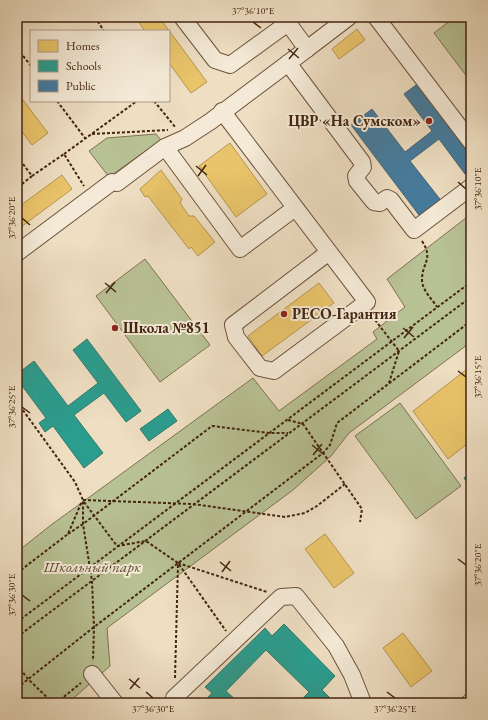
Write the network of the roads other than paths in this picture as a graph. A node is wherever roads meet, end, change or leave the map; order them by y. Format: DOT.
graph roads {
  1 [pos="182,17"];
  2 [pos="350,17"];
  3 [pos="376,17"];
  4 [pos="286,20"];
  5 [pos="307,49"];
  6 [pos="288,63"];
  7 [pos="222,111"];
  8 [pos="471,142"];
  9 [pos="165,147"];
  10 [pos="471,187"];
  11 [pos="295,208"];
  12 [pos="329,252"];
  13 [pos="17,253"];
  14 [pos="92,674"];
  15 [pos="358,700"];
  16 [pos="176,701"];
  17 [pos="115,703"];
  1 -- 4 [label="lane"];
  2 -- 5 [label="lane"];
  3 -- 8 [label="lane"];
  4 -- 5 [label="lane"];
  5 -- 6 [label="lane"];
  6 -- 7 [label="lane"];
  6 -- 10 [label="lane"];
  7 -- 9 [label="lane"];
  7 -- 11 [label="lane"];
  9 -- 11 [label="lane"];
  9 -- 13 [label="lane"];
  11 -- 12 [label="lane"];
  12 -- 12 [label="lane"];
  14 -- 17 [label="lane"];
  15 -- 16 [label="lane"];
}
